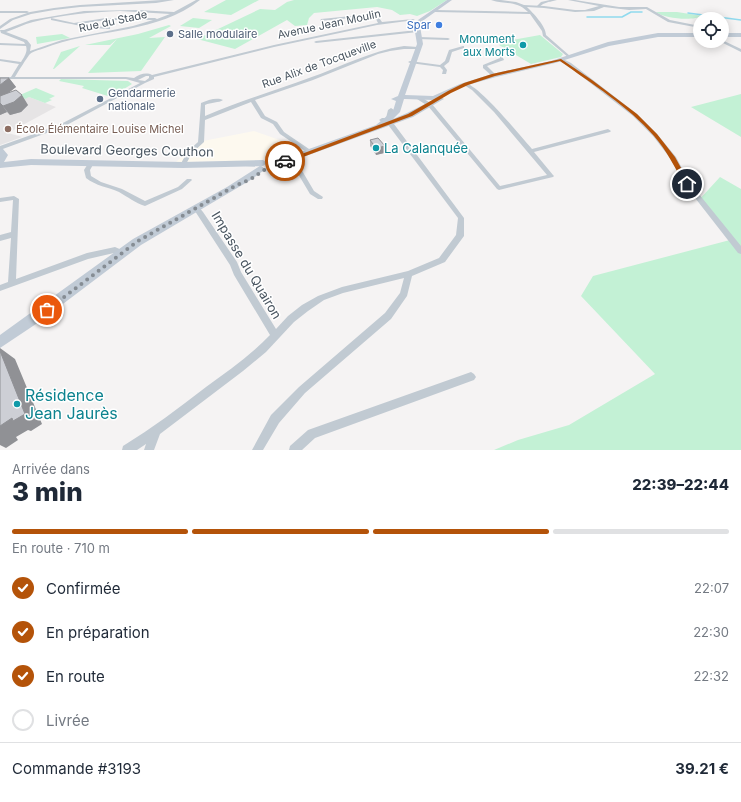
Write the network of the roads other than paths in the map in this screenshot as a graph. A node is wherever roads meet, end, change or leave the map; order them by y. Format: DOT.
graph roads {
  1 [pos="172,0"];
  2 [pos="198,0"];
  3 [pos="450,0"];
  4 [pos="493,0"];
  5 [pos="555,0"];
  6 [pos="570,0"];
  7 [pos="550,1"];
  8 [pos="520,2"];
  9 [pos="524,6"];
  10 [pos="538,6"];
  11 [pos="603,6"];
  12 [pos="0,12"];
  13 [pos="38,12"];
  14 [pos="435,12"];
  15 [pos="176,13"];
  16 [pos="532,14"];
  17 [pos="48,18"];
  18 [pos="6,19"];
  19 [pos="11,20"];
  20 [pos="160,20"];
  21 [pos="321,20"];
  22 [pos="416,22"];
  23 [pos="72,24"];
  24 [pos="381,24"];
  25 [pos="693,26"];
  26 [pos="121,28"];
  27 [pos="1,31"];
  28 [pos="416,31"];
  29 [pos="693,35"];
  30 [pos="729,35"];
  31 [pos="741,35"];
  32 [pos="419,38"];
  33 [pos="448,39"];
  34 [pos="302,40"];
  35 [pos="0,44"];
  36 [pos="29,45"];
  37 [pos="729,45"];
  38 [pos="463,47"];
  39 [pos="417,48"];
  40 [pos="741,51"];
  41 [pos="28,53"];
  42 [pos="501,57"];
  43 [pos="569,57"];
  44 [pos="0,60"];
  45 [pos="561,60"];
  46 [pos="412,62"];
  47 [pos="22,63"];
  48 [pos="441,66"];
  49 [pos="444,73"];
  50 [pos="494,75"];
  51 [pos="0,78"];
  52 [pos="12,78"];
  53 [pos="151,78"];
  54 [pos="137,80"];
  55 [pos="143,83"];
  56 [pos="466,84"];
  57 [pos="131,90"];
  58 [pos="449,92"];
  59 [pos="400,96"];
  60 [pos="419,98"];
  61 [pos="221,100"];
  62 [pos="252,100"];
  63 [pos="430,105"];
  64 [pos="394,111"];
  65 [pos="410,115"];
  66 [pos="202,119"];
  67 [pos="385,122"];
  68 [pos="608,131"];
  69 [pos="309,151"];
  70 [pos="532,151"];
  71 [pos="1,156"];
  72 [pos="291,158"];
  73 [pos="91,163"];
  74 [pos="183,165"];
  75 [pos="229,165"];
  76 [pos="243,166"];
  77 [pos="263,167"];
  78 [pos="248,178"];
  79 [pos="189,180"];
  80 [pos="235,186"];
  81 [pos="320,197"];
  82 [pos="0,200"];
  83 [pos="196,208"];
  84 [pos="15,234"];
  85 [pos="0,238"];
  86 [pos="741,251"];
  87 [pos="120,253"];
  88 [pos="409,274"];
  89 [pos="12,283"];
  90 [pos="0,288"];
  91 [pos="276,336"];
  92 [pos="0,342"];
  93 [pos="472,377"];
  94 [pos="156,431"];
  95 [pos="127,450"];
  96 [pos="149,450"];
  97 [pos="257,450"];
  98 [pos="294,450"];
  1 -- 13 [label="street"];
  2 -- 15 [label="street, Rue du Stade"];
  3 -- 14 [label="main road"];
  4 -- 8 [label="street"];
  5 -- 7 [label="street"];
  6 -- 11 [label="street"];
  7 -- 10 [label="street"];
  8 -- 9 [label="street"];
  9 -- 10 [label="street"];
  9 -- 16 [label="street"];
  10 -- 11 [label="street"];
  11 -- 25 [label="street"];
  12 -- 13 [label="street"];
  13 -- 19 [label="street"];
  14 -- 16 [label="street"];
  14 -- 22 [label="main road"];
  15 -- 17 [label="street"];
  15 -- 20 [label="street, Rue du Stade"];
  16 -- 43 [label="street"];
  17 -- 23 [label="street"];
  17 -- 27 [label="street"];
  18 -- 19 [label="street"];
  19 -- 27 [label="street"];
  20 -- 23 [label="street"];
  20 -- 26 [label="street, Rue du Stade"];
  21 -- 24 [label="street"];
  22 -- 24 [label="street, Avenue Jean Moulin"];
  22 -- 28 [label="main road"];
  23 -- 26 [label="street"];
  24 -- 34 [label="street, Avenue Jean Moulin"];
  26 -- 41 [label="street, Rue du Stade"];
  27 -- 36 [label="street"];
  28 -- 32 [label="main road"];
  28 -- 34 [label="street"];
  28 -- 39 [label="main road"];
  29 -- 43 [label="main road"];
  30 -- 31 [label="main road"];
  32 -- 33 [label="street"];
  32 -- 39 [label="main road"];
  34 -- 53 [label="street, Avenue Jean Moulin"];
  35 -- 36 [label="street"];
  36 -- 41 [label="street"];
  37 -- 40 [label="street"];
  38 -- 48 [label="street"];
  39 -- 46 [label="main road"];
  39 -- 62 [label="street, Rue Alix de Tocqueville"];
  41 -- 47 [label="street"];
  42 -- 50 [label="street"];
  43 -- 45 [label="main road"];
  44 -- 47 [label="street"];
  45 -- 50 [label="main road"];
  45 -- 86 [label="street"];
  46 -- 48 [label="street"];
  46 -- 59 [label="main road"];
  46 -- 59 [label="main road"];
  47 -- 52 [label="street"];
  48 -- 49 [label="street"];
  50 -- 56 [label="main road"];
  51 -- 52 [label="street"];
  52 -- 54 [label="street"];
  53 -- 54 [label="street"];
  53 -- 55 [label="street, Avenue Jean Moulin"];
  54 -- 55 [label="street"];
  54 -- 57 [label="street"];
  55 -- 57 [label="street"];
  56 -- 58 [label="main road"];
  56 -- 70 [label="street"];
  57 -- 71 [label="street"];
  58 -- 60 [label="main road"];
  58 -- 63 [label="main road"];
  59 -- 60 [label="main road"];
  59 -- 64 [label="main road"];
  60 -- 63 [label="street"];
  61 -- 66 [label="street"];
  62 -- 66 [label="street, Rue Alix de Tocqueville"];
  62 -- 69 [label="street, Rue Alix de Tocqueville"];
  63 -- 65 [label="main road"];
  63 -- 70 [label="street"];
  64 -- 65 [label="main road"];
  64 -- 67 [label="main road"];
  65 -- 67 [label="main road"];
  66 -- 74 [label="street"];
  67 -- 69 [label="main road"];
  67 -- 88 [label="street"];
  68 -- 70 [label="street"];
  69 -- 72 [label="main road"];
  71 -- 73 [label="main road, Boulevard Georges Couthon"];
  72 -- 77 [label="main road"];
  72 -- 81 [label="street"];
  73 -- 74 [label="main road, Boulevard Georges Couthon"];
  73 -- 79 [label="street"];
  74 -- 75 [label="main road, Boulevard Georges Couthon"];
  75 -- 76 [label="main road, Boulevard Georges Couthon"];
  75 -- 77 [label="main road, Boulevard Georges Couthon"];
  76 -- 77 [label="main road, Boulevard Georges Couthon"];
  76 -- 78 [label="main road"];
  77 -- 78 [label="main road"];
  77 -- 80 [label="main road"];
  78 -- 80 [label="main road"];
  80 -- 83 [label="main road"];
  82 -- 84 [label="street"];
  83 -- 87 [label="main road"];
  83 -- 91 [label="street, Impasse du Quairon"];
  84 -- 85 [label="street"];
  84 -- 89 [label="street"];
  87 -- 89 [label="street"];
  87 -- 92 [label="main road"];
  88 -- 91 [label="street"];
  88 -- 97 [label="street"];
  89 -- 90 [label="street"];
  91 -- 94 [label="street"];
  93 -- 98 [label="street"];
  94 -- 95 [label="street"];
  94 -- 96 [label="street"];
}
